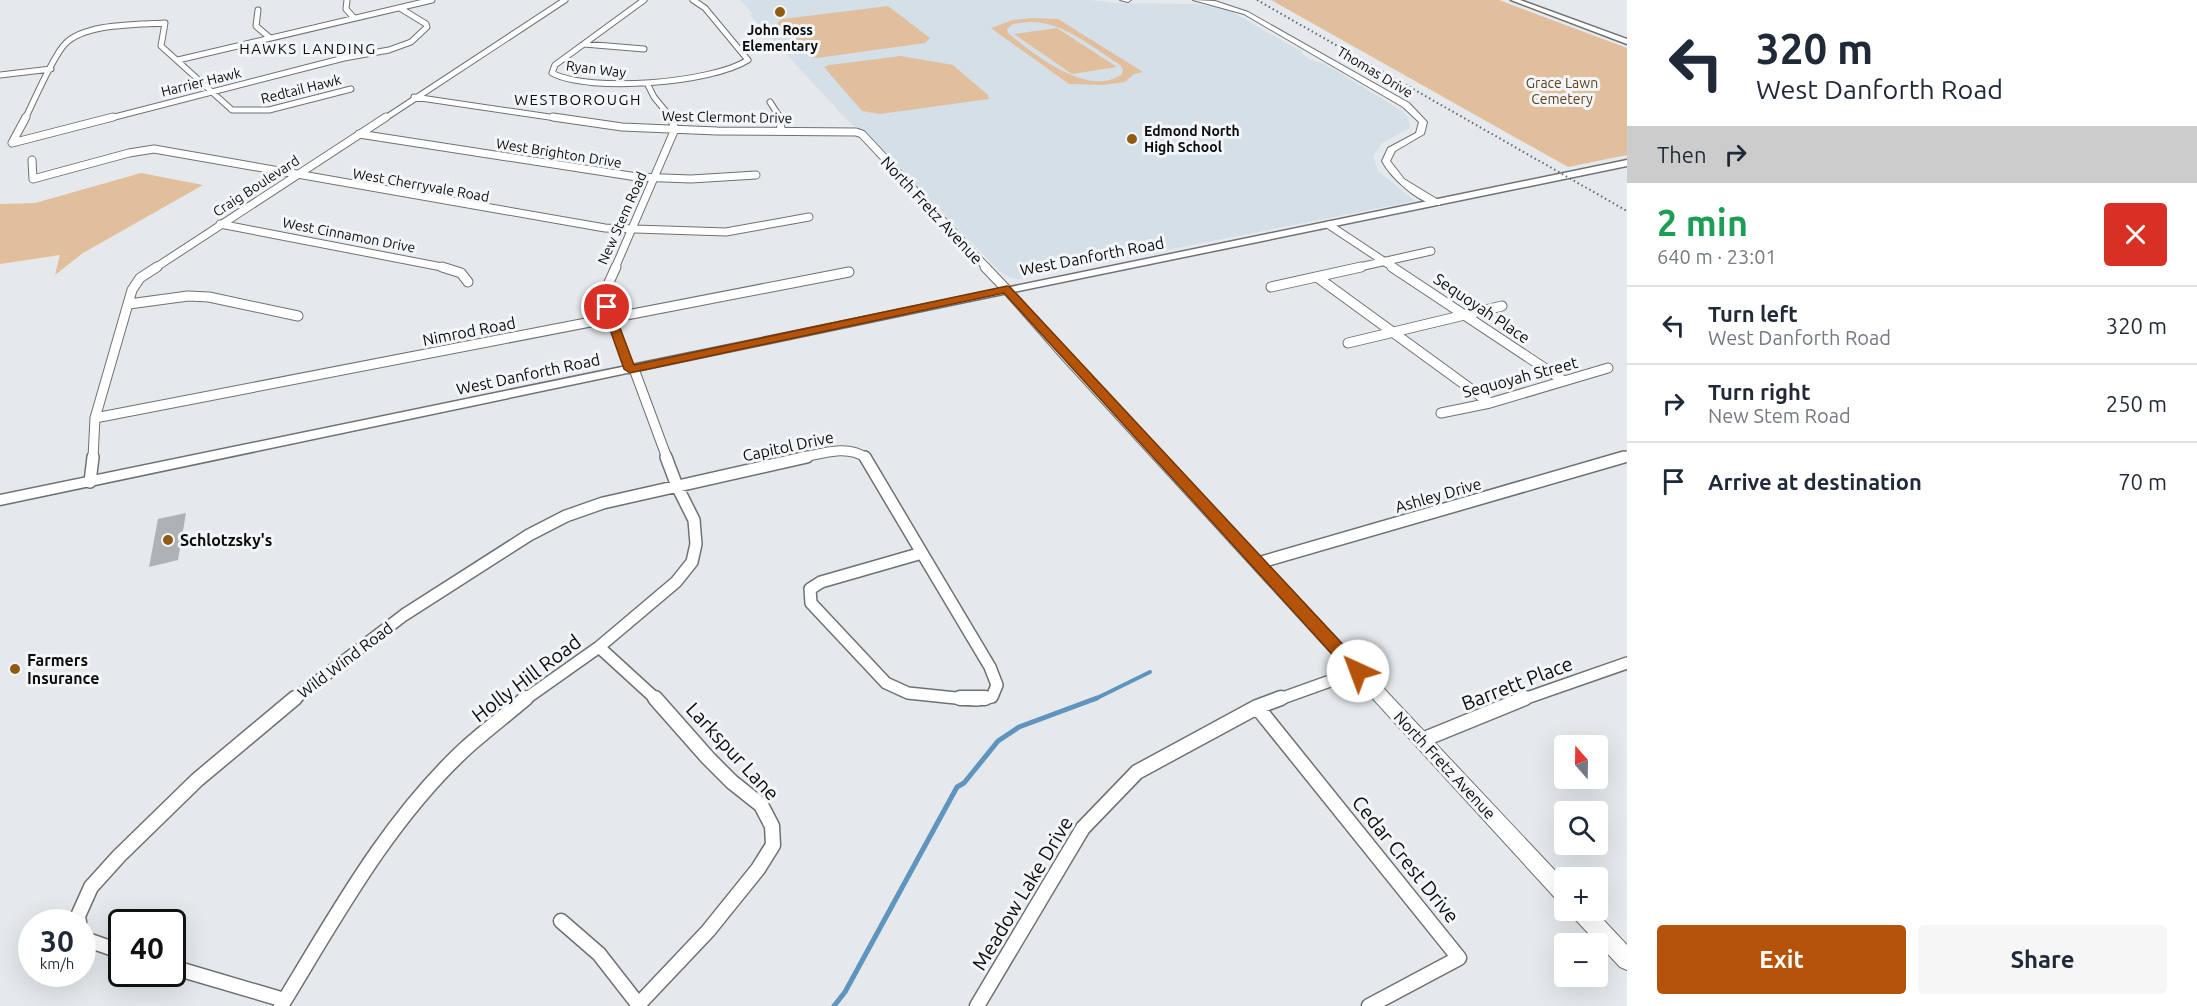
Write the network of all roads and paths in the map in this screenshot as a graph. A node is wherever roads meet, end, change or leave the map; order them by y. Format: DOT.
graph roads {
  1 [pos="347,0"];
  2 [pos="432,0"];
  3 [pos="565,0"];
  4 [pos="644,0"];
  5 [pos="693,0"];
  6 [pos="1123,0"];
  7 [pos="1128,0"];
  8 [pos="1196,0"];
  9 [pos="1514,0"];
  10 [pos="400,8"];
  11 [pos="258,10"];
  12 [pos="354,18"];
  13 [pos="270,38"];
  14 [pos="1627,42"];
  15 [pos="584,44"];
  16 [pos="644,49"];
  17 [pos="178,60"];
  18 [pos="51,69"];
  19 [pos="0,75"];
  20 [pos="648,85"];
  21 [pos="351,89"];
  22 [pos="211,92"];
  23 [pos="414,97"];
  24 [pos="770,102"];
  25 [pos="675,129"];
  26 [pos="781,130"];
  27 [pos="359,134"];
  28 [pos="862,134"];
  29 [pos="32,160"];
  30 [pos="1627,163"];
  31 [pos="295,175"];
  32 [pos="756,175"];
  33 [pos="655,177"];
  34 [pos="1437,203"];
  35 [pos="808,217"];
  36 [pos="220,225"];
  37 [pos="1329,225"];
  38 [pos="633,229"];
  39 [pos="1431,251"];
  40 [pos="1383,260"];
  41 [pos="849,272"];
  42 [pos="1317,277"];
  43 [pos="468,282"];
  44 [pos="1271,287"];
  45 [pos="1007,290"];
  46 [pos="129,304"];
  47 [pos="1502,306"];
  48 [pos="1466,315"];
  49 [pos="298,316"];
  50 [pos="611,320"];
  51 [pos="1394,333"];
  52 [pos="1348,343"];
  53 [pos="1608,368"];
  54 [pos="632,369"];
  55 [pos="1564,381"];
  56 [pos="1490,403"];
  57 [pos="1441,414"];
  58 [pos="95,418"];
  59 [pos="1627,456"];
  60 [pos="90,482"];
  61 [pos="677,486"];
  62 [pos="0,500"];
  63 [pos="923,553"];
  64 [pos="1258,563"];
  65 [pos="599,647"];
  66 [pos="1627,663"];
  67 [pos="1358,671"];
  68 [pos="1257,707"];
  69 [pos="1422,740"];
  70 [pos="1554,882"];
  71 [pos="81,909"];
  72 [pos="561,921"];
  73 [pos="1590,921"];
  74 [pos="1627,960"];
  75 [pos="186,972"];
  76 [pos="283,1003"];
  77 [pos="638,1005"];
  78 [pos="977,1006"];
  79 [pos="1369,1006"];
  1 -- 12 [label="street"];
  2 -- 10 [label="street"];
  3 -- 23 [label="street, Craig Boulevard"];
  4 -- 15 [label="street, Ryan Way"];
  5 -- 20 [label="street"];
  6 -- 7 [label="street"];
  8 -- 34 [label="street, Thomas Drive"];
  9 -- 14 [label="main road"];
  10 -- 12 [label="street"];
  10 -- 22 [label="street, Harrier Hawk"];
  11 -- 13 [label="street"];
  12 -- 13 [label="street"];
  13 -- 17 [label="street"];
  15 -- 16 [label="street"];
  15 -- 20 [label="street, Ryan Way"];
  17 -- 18 [label="street, Redtail Hawk"];
  17 -- 22 [label="street, Redtail Hawk"];
  18 -- 19 [label="street"];
  18 -- 22 [label="street, Harrier Hawk"];
  20 -- 25 [label="street"];
  21 -- 22 [label="street, Redtail Hawk"];
  23 -- 25 [label="street, West Clermont Drive"];
  23 -- 27 [label="street, Craig Boulevard"];
  24 -- 26 [label="street"];
  25 -- 26 [label="street, West Clermont Drive"];
  25 -- 33 [label="street, New Stem Road"];
  26 -- 28 [label="street, West Clermont Drive"];
  27 -- 31 [label="street, Craig Boulevard"];
  27 -- 33 [label="street, West Brighton Drive"];
  28 -- 45 [label="street, North Fretz Avenue"];
  29 -- 31 [label="street, West Cherryvale Road"];
  30 -- 34 [label="main road, West Danforth Road"];
  31 -- 36 [label="street, Craig Boulevard"];
  31 -- 38 [label="street, West Cherryvale Road"];
  32 -- 33 [label="street, West Brighton Drive"];
  33 -- 38 [label="street, New Stem Road"];
  34 -- 37 [label="main road, West Danforth Road"];
  35 -- 38 [label="street, West Cherryvale Road"];
  36 -- 43 [label="street, West Cinnamon Drive"];
  36 -- 46 [label="street, Craig Boulevard"];
  37 -- 40 [label="street, Sequoyah Place"];
  37 -- 45 [label="main road, West Danforth Road"];
  38 -- 50 [label="street, New Stem Road"];
  39 -- 40 [label="street, Sequoyah Place"];
  40 -- 42 [label="street, Sequoyah Place"];
  40 -- 48 [label="street, Sequoyah Place"];
  41 -- 50 [label="street, Nimrod Road"];
  42 -- 44 [label="street, Sequoyah Place"];
  42 -- 51 [label="street"];
  45 -- 54 [label="main road, West Danforth Road"];
  45 -- 64 [label="street, North Fretz Avenue"];
  46 -- 49 [label="street"];
  46 -- 58 [label="street, Craig Boulevard"];
  47 -- 48 [label="street"];
  48 -- 51 [label="street"];
  48 -- 55 [label="street, Sequoyah Place"];
  50 -- 54 [label="street, New Stem Road"];
  50 -- 58 [label="street, Nimrod Road"];
  51 -- 52 [label="street"];
  51 -- 56 [label="street"];
  53 -- 55 [label="street, Sequoyah Street"];
  54 -- 60 [label="main road, West Danforth Road"];
  54 -- 61 [label="street, Holly Hill Road"];
  55 -- 56 [label="street, Sequoyah Street"];
  56 -- 57 [label="street, Sequoyah Street"];
  58 -- 60 [label="street, Craig Boulevard"];
  59 -- 64 [label="street, Ashley Drive"];
  60 -- 62 [label="main road, West Danforth Road"];
  61 -- 63 [label="street, Capitol Drive"];
  61 -- 65 [label="street, Holly Hill Road"];
  61 -- 71 [label="street, Wild Wind Road"];
  63 -- 63 [label="street, Capitol Drive"];
  64 -- 67 [label="street, North Fretz Avenue"];
  65 -- 76 [label="street, Holly Hill Road"];
  65 -- 77 [label="street, Larkspur Lane"];
  66 -- 69 [label="street, Barrett Place"];
  67 -- 68 [label="street, Meadow Lake Drive"];
  67 -- 69 [label="street, North Fretz Avenue"];
  68 -- 78 [label="street, Meadow Lake Drive"];
  68 -- 79 [label="street, Cedar Crest Drive"];
  69 -- 70 [label="street, North Fretz Avenue"];
  72 -- 77 [label="street"];
  73 -- 74 [label="street"];
  75 -- 76 [label="street"];
}
